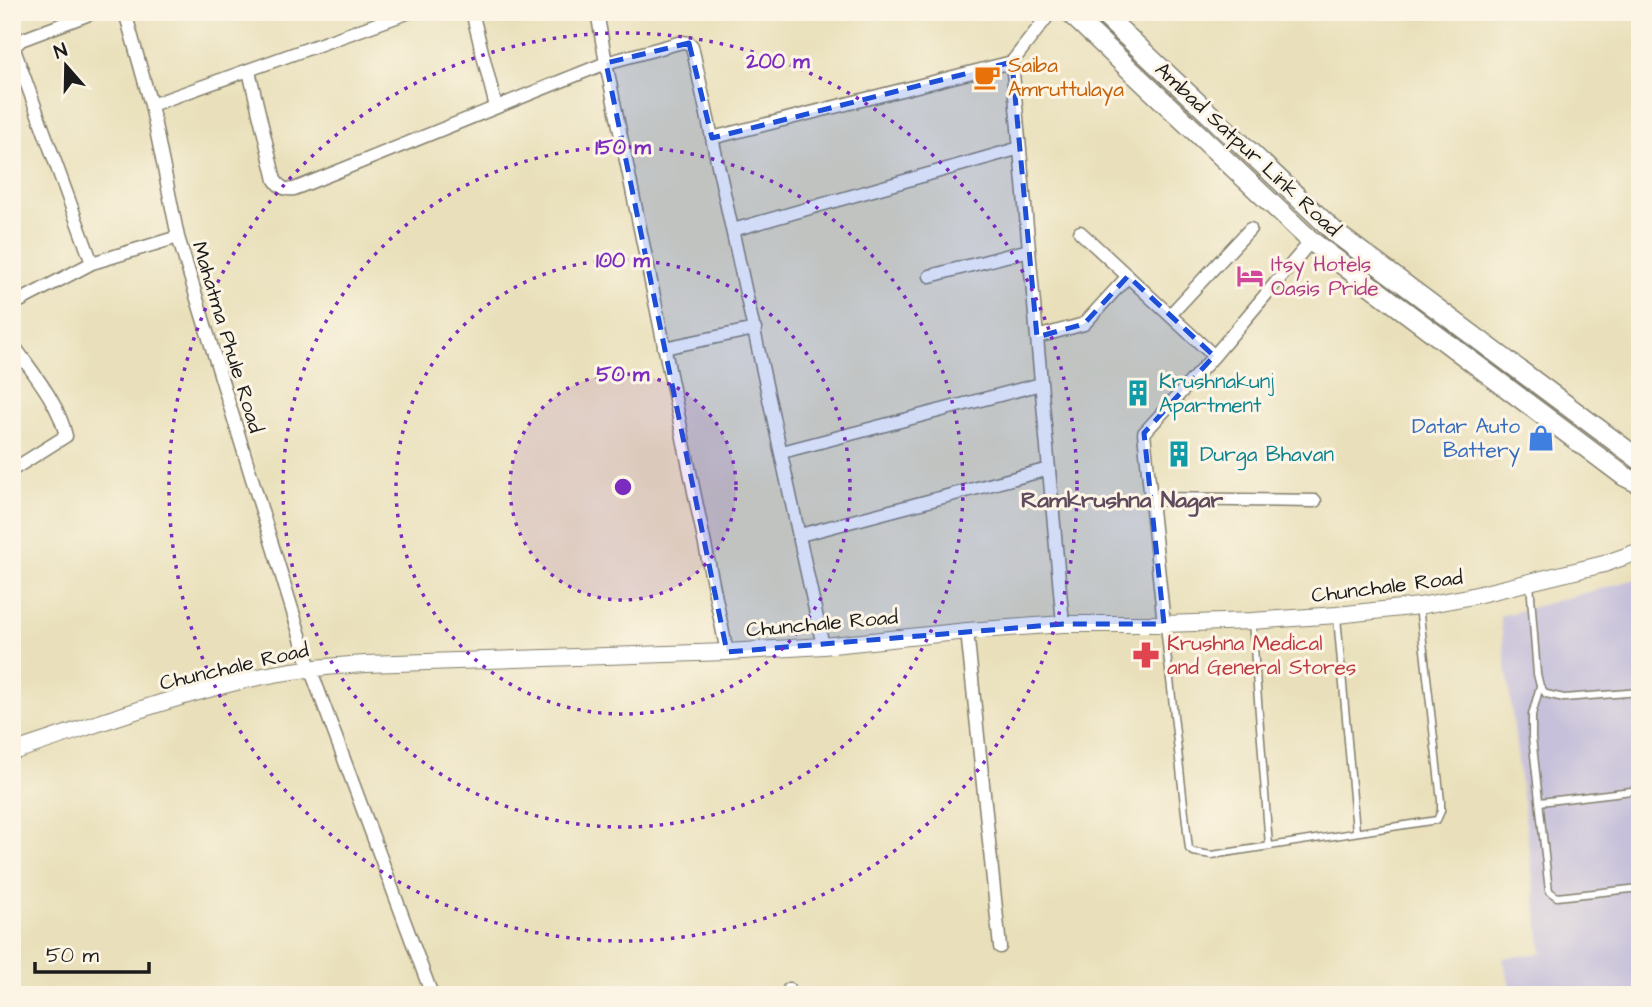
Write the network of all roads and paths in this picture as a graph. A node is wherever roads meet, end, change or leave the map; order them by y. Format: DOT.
graph roads {
  1 [pos="95,12"];
  2 [pos="125,12"];
  3 [pos="410,12"];
  4 [pos="472,12"];
  5 [pos="597,12"];
  6 [pos="1051,12"];
  7 [pos="1069,12"];
  8 [pos="1101,12"];
  9 [pos="13,49"];
  10 [pos="1012,62"];
  11 [pos="606,63"];
  12 [pos="249,71"];
  13 [pos="151,105"];
  14 [pos="496,107"];
  15 [pos="712,138"];
  16 [pos="1020,148"];
  17 [pos="1250,229"];
  18 [pos="733,230"];
  19 [pos="1080,232"];
  20 [pos="178,237"];
  21 [pos="1311,241"];
  22 [pos="1029,250"];
  23 [pos="92,263"];
  24 [pos="930,276"];
  25 [pos="1128,276"];
  26 [pos="12,305"];
  27 [pos="1170,315"];
  28 [pos="755,329"];
  29 [pos="1037,337"];
  30 [pos="12,343"];
  31 [pos="664,348"];
  32 [pos="1214,356"];
  33 [pos="1041,384"];
  34 [pos="782,452"];
  35 [pos="1640,460"];
  36 [pos="1049,469"];
  37 [pos="12,470"];
  38 [pos="1640,484"];
  39 [pos="1151,499"];
  40 [pos="1315,501"];
  41 [pos="800,535"];
  42 [pos="1640,551"];
  43 [pos="1530,583"];
  44 [pos="1419,606"];
  45 [pos="1337,615"];
  46 [pos="1252,621"];
  47 [pos="1063,624"];
  48 [pos="1164,624"];
  49 [pos="967,631"];
  50 [pos="823,646"];
  51 [pos="727,652"];
  52 [pos="310,668"];
  53 [pos="1540,686"];
  54 [pos="1640,692"];
  55 [pos="12,752"];
  56 [pos="1640,790"];
  57 [pos="1540,802"];
  58 [pos="1356,831"];
  59 [pos="1269,846"];
  60 [pos="1640,888"];
  61 [pos="1000,947"];
  62 [pos="432,995"];
  1 -- 9 [label="street"];
  2 -- 13 [label="street, Mahatma Phule Road"];
  3 -- 12 [label="street"];
  4 -- 14 [label="street"];
  5 -- 11 [label="street"];
  6 -- 10 [label="street"];
  7 -- 21 [label="main road, Ambad Satpur Link Road"];
  8 -- 35 [label="main road, Ambad Satpur Link Road"];
  9 -- 23 [label="street"];
  10 -- 15 [label="street"];
  10 -- 16 [label="street"];
  11 -- 14 [label="street"];
  11 -- 15 [label="street"];
  11 -- 31 [label="street"];
  12 -- 13 [label="street"];
  12 -- 14 [label="street"];
  13 -- 20 [label="street, Mahatma Phule Road"];
  15 -- 18 [label="street"];
  16 -- 18 [label="street"];
  16 -- 22 [label="street"];
  17 -- 27 [label="street"];
  18 -- 28 [label="street"];
  19 -- 25 [label="street"];
  20 -- 23 [label="street"];
  20 -- 52 [label="street, Mahatma Phule Road"];
  21 -- 32 [label="street"];
  21 -- 38 [label="main road, Ambad Satpur Link Road"];
  22 -- 24 [label="street"];
  22 -- 29 [label="street"];
  23 -- 26 [label="street"];
  25 -- 27 [label="street"];
  25 -- 29 [label="street"];
  27 -- 32 [label="street"];
  28 -- 31 [label="street"];
  28 -- 34 [label="street"];
  29 -- 33 [label="street"];
  30 -- 37 [label="street"];
  31 -- 51 [label="street"];
  32 -- 39 [label="street"];
  33 -- 34 [label="street"];
  33 -- 36 [label="street"];
  34 -- 41 [label="street"];
  36 -- 41 [label="street"];
  36 -- 47 [label="street"];
  39 -- 40 [label="street"];
  39 -- 48 [label="street"];
  41 -- 50 [label="street"];
  42 -- 43 [label="street, Chunchale Road"];
  43 -- 44 [label="street, Chunchale Road"];
  43 -- 53 [label="lane"];
  44 -- 45 [label="street, Chunchale Road"];
  44 -- 58 [label="lane"];
  45 -- 46 [label="street, Chunchale Road"];
  45 -- 58 [label="lane"];
  46 -- 48 [label="street, Chunchale Road"];
  46 -- 59 [label="lane"];
  47 -- 48 [label="street, Chunchale Road"];
  47 -- 49 [label="street, Chunchale Road"];
  48 -- 59 [label="lane"];
  49 -- 50 [label="street, Chunchale Road"];
  49 -- 61 [label="street"];
  50 -- 51 [label="street, Chunchale Road"];
  51 -- 52 [label="street, Chunchale Road"];
  52 -- 55 [label="street, Chunchale Road"];
  52 -- 62 [label="street, Mahatma Phule Road"];
  53 -- 54 [label="lane"];
  53 -- 57 [label="lane"];
  56 -- 57 [label="lane"];
  57 -- 60 [label="lane"];
  58 -- 59 [label="lane"];
}
